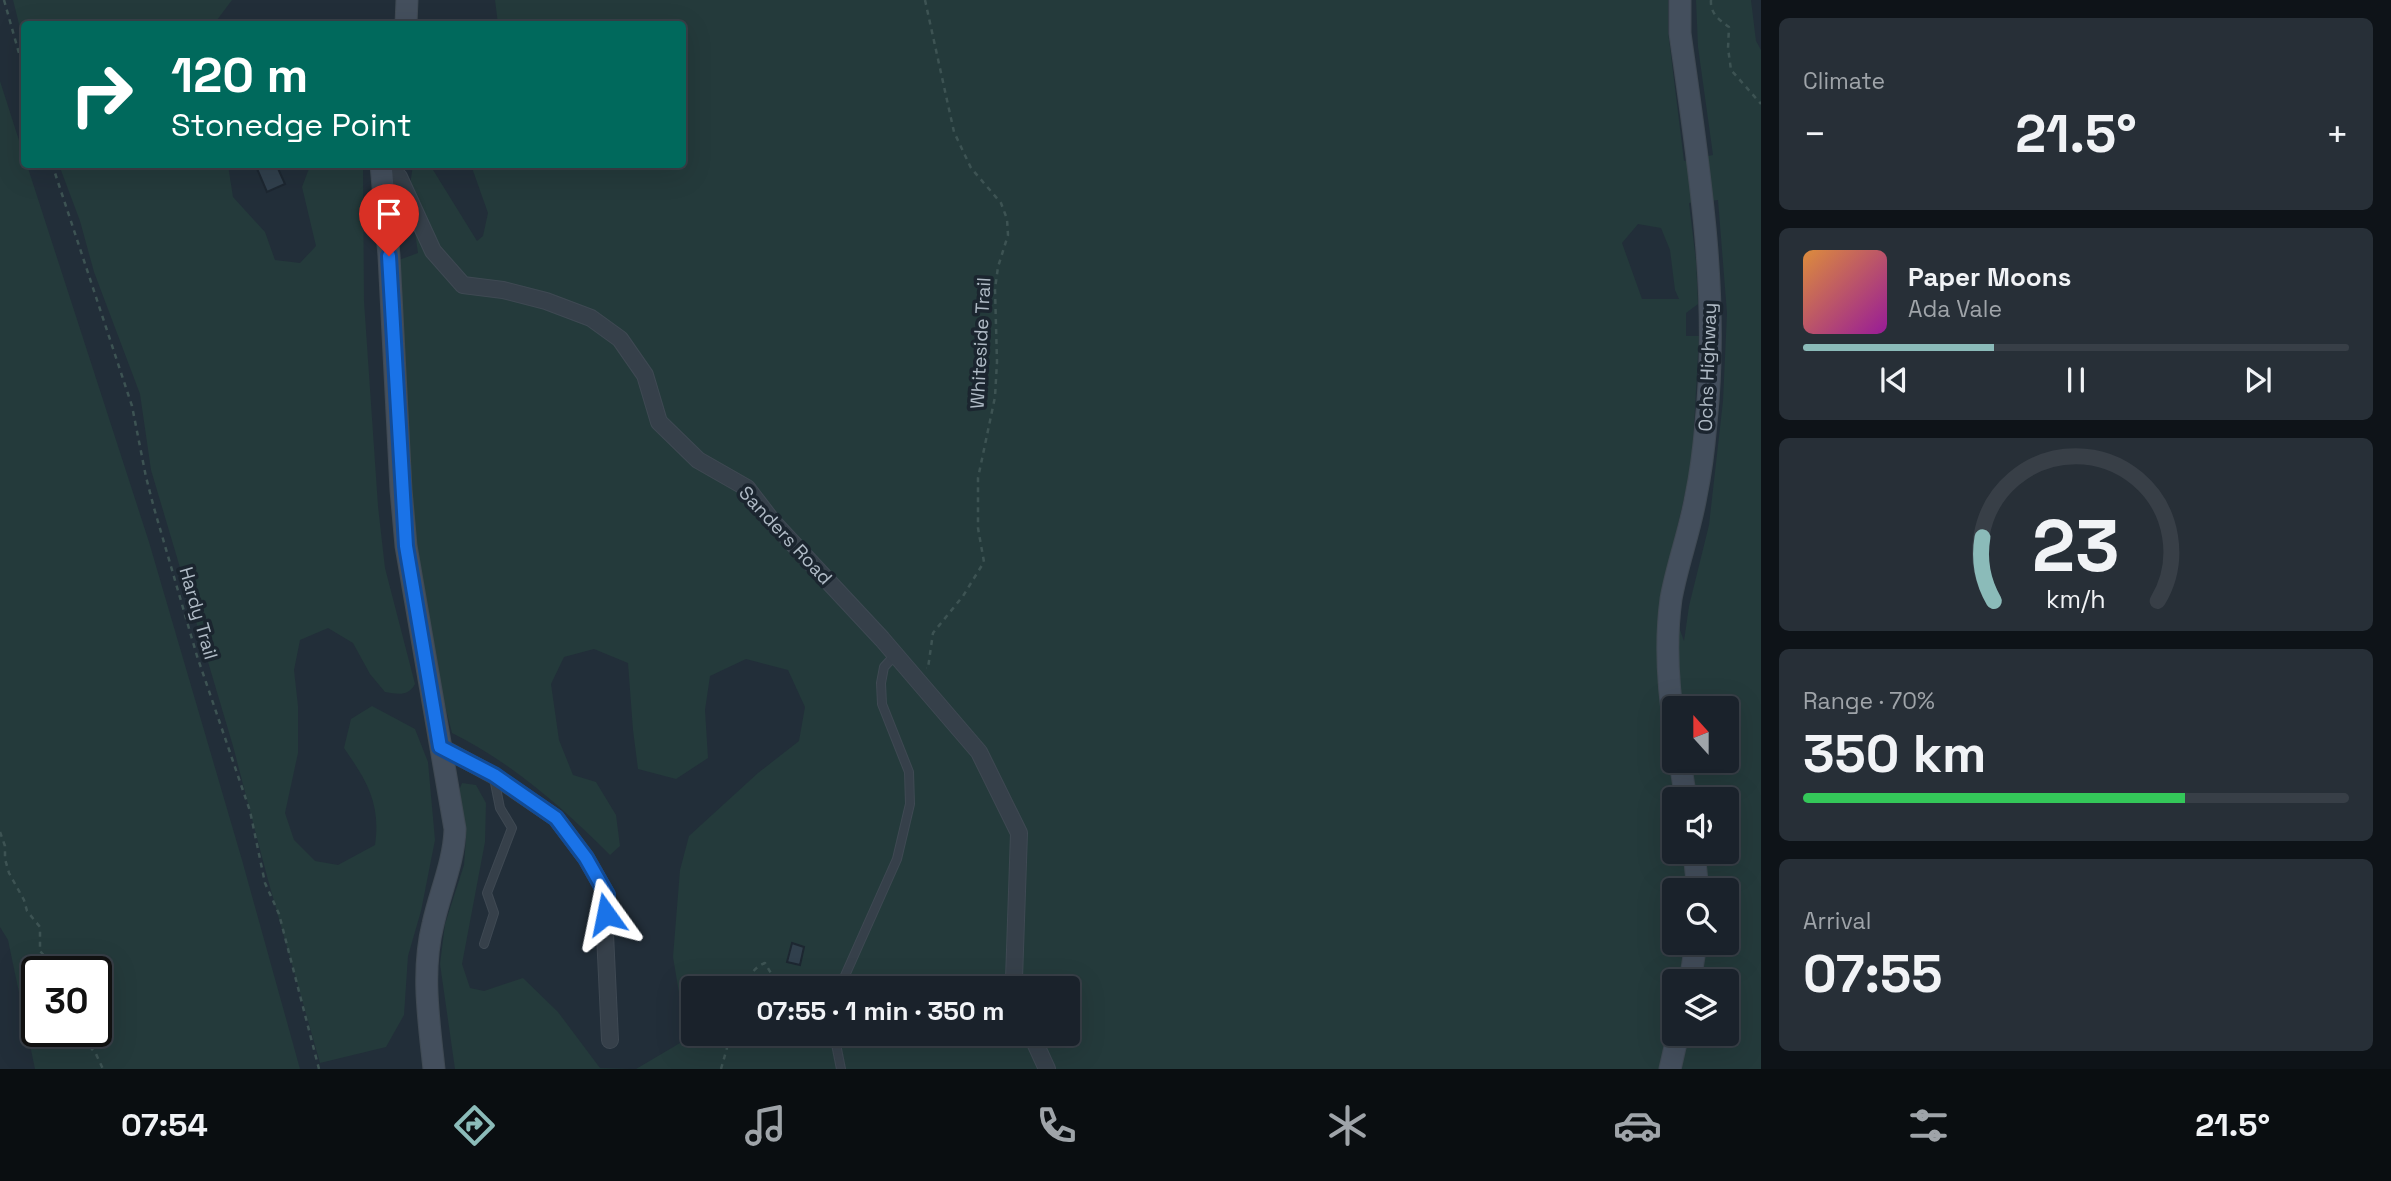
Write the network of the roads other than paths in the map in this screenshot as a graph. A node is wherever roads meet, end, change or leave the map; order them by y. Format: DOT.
graph roads {
  1 [pos="407,0"];
  2 [pos="1680,0"];
  3 [pos="406,21"];
  4 [pos="382,168"];
  5 [pos="387,168"];
  6 [pos="895,655"];
  7 [pos="1669,696"];
  8 [pos="440,747"];
  9 [pos="494,775"];
  10 [pos="484,944"];
  11 [pos="844,976"];
  12 [pos="1014,976"];
  13 [pos="610,1040"];
  14 [pos="836,1046"];
  15 [pos="1036,1046"];
  16 [pos="1675,1046"];
  17 [pos="435,1069"];
  18 [pos="841,1069"];
  19 [pos="1047,1069"];
  20 [pos="1670,1069"];
  1 -- 3 [label="main road"];
  2 -- 7 [label="main road, Ochs Highway"];
  4 -- 8 [label="main road"];
  5 -- 6 [label="street, Sanders Road"];
  6 -- 11 [label="lane"];
  6 -- 12 [label="street, Sanders Road"];
  8 -- 9 [label="street"];
  8 -- 17 [label="main road"];
  9 -- 10 [label="lane"];
  9 -- 13 [label="street"];
  14 -- 18 [label="lane"];
  15 -- 19 [label="street"];
  16 -- 20 [label="main road"];
}
